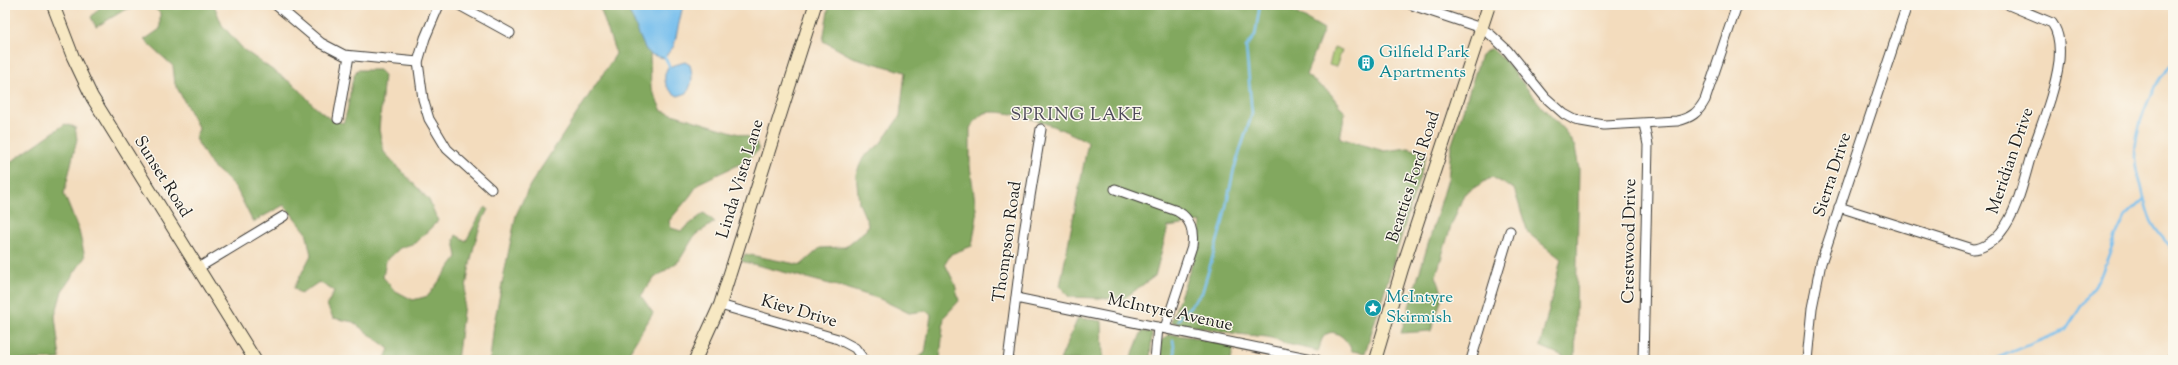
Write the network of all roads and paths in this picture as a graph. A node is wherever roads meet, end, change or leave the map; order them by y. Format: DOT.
graph roads {
  1 [pos="53,5"];
  2 [pos="276,5"];
  3 [pos="439,5"];
  4 [pos="459,5"];
  5 [pos="814,5"];
  6 [pos="1412,5"];
  7 [pos="1489,5"];
  8 [pos="1737,5"];
  9 [pos="1907,5"];
  10 [pos="2009,5"];
  11 [pos="1481,28"];
  12 [pos="510,33"];
  13 [pos="349,56"];
  14 [pos="418,62"];
  15 [pos="338,118"];
  16 [pos="1644,124"];
  17 [pos="1041,129"];
  18 [pos="491,189"];
  19 [pos="1115,189"];
  20 [pos="1839,207"];
  21 [pos="284,216"];
  22 [pos="1510,231"];
  23 [pos="198,268"];
  24 [pos="1016,298"];
  25 [pos="720,305"];
  26 [pos="1161,328"];
  27 [pos="2173,356"];
  28 [pos="255,360"];
  29 [pos="695,360"];
  30 [pos="864,360"];
  31 [pos="1008,360"];
  32 [pos="1155,360"];
  33 [pos="1317,360"];
  34 [pos="1376,360"];
  35 [pos="1471,360"];
  36 [pos="1643,360"];
  37 [pos="1807,360"];
  38 [pos="2171,360"];
  1 -- 23 [label="main road, Sunset Road"];
  2 -- 13 [label="street"];
  3 -- 14 [label="street"];
  4 -- 12 [label="street"];
  5 -- 25 [label="main road, Linda Vista Lane"];
  6 -- 11 [label="street"];
  7 -- 11 [label="main road, Beatties Ford Road"];
  8 -- 16 [label="street"];
  9 -- 20 [label="street, Sierra Drive"];
  10 -- 20 [label="street, Meridian Drive"];
  11 -- 16 [label="street"];
  11 -- 34 [label="main road, Beatties Ford Road"];
  13 -- 14 [label="street"];
  13 -- 15 [label="street"];
  14 -- 18 [label="street"];
  16 -- 36 [label="street, Crestwood Drive"];
  17 -- 24 [label="street, Thompson Road"];
  19 -- 26 [label="street"];
  20 -- 37 [label="street, Sierra Drive"];
  21 -- 23 [label="street"];
  22 -- 35 [label="street"];
  23 -- 28 [label="main road, Sunset Road"];
  24 -- 26 [label="street, McIntyre Avenue"];
  24 -- 31 [label="street, Thompson Road"];
  25 -- 29 [label="main road, Linda Vista Lane"];
  25 -- 30 [label="street, Kiev Drive"];
  26 -- 32 [label="street"];
  26 -- 33 [label="street, McIntyre Avenue"];
  27 -- 38 [label="street"];
}
